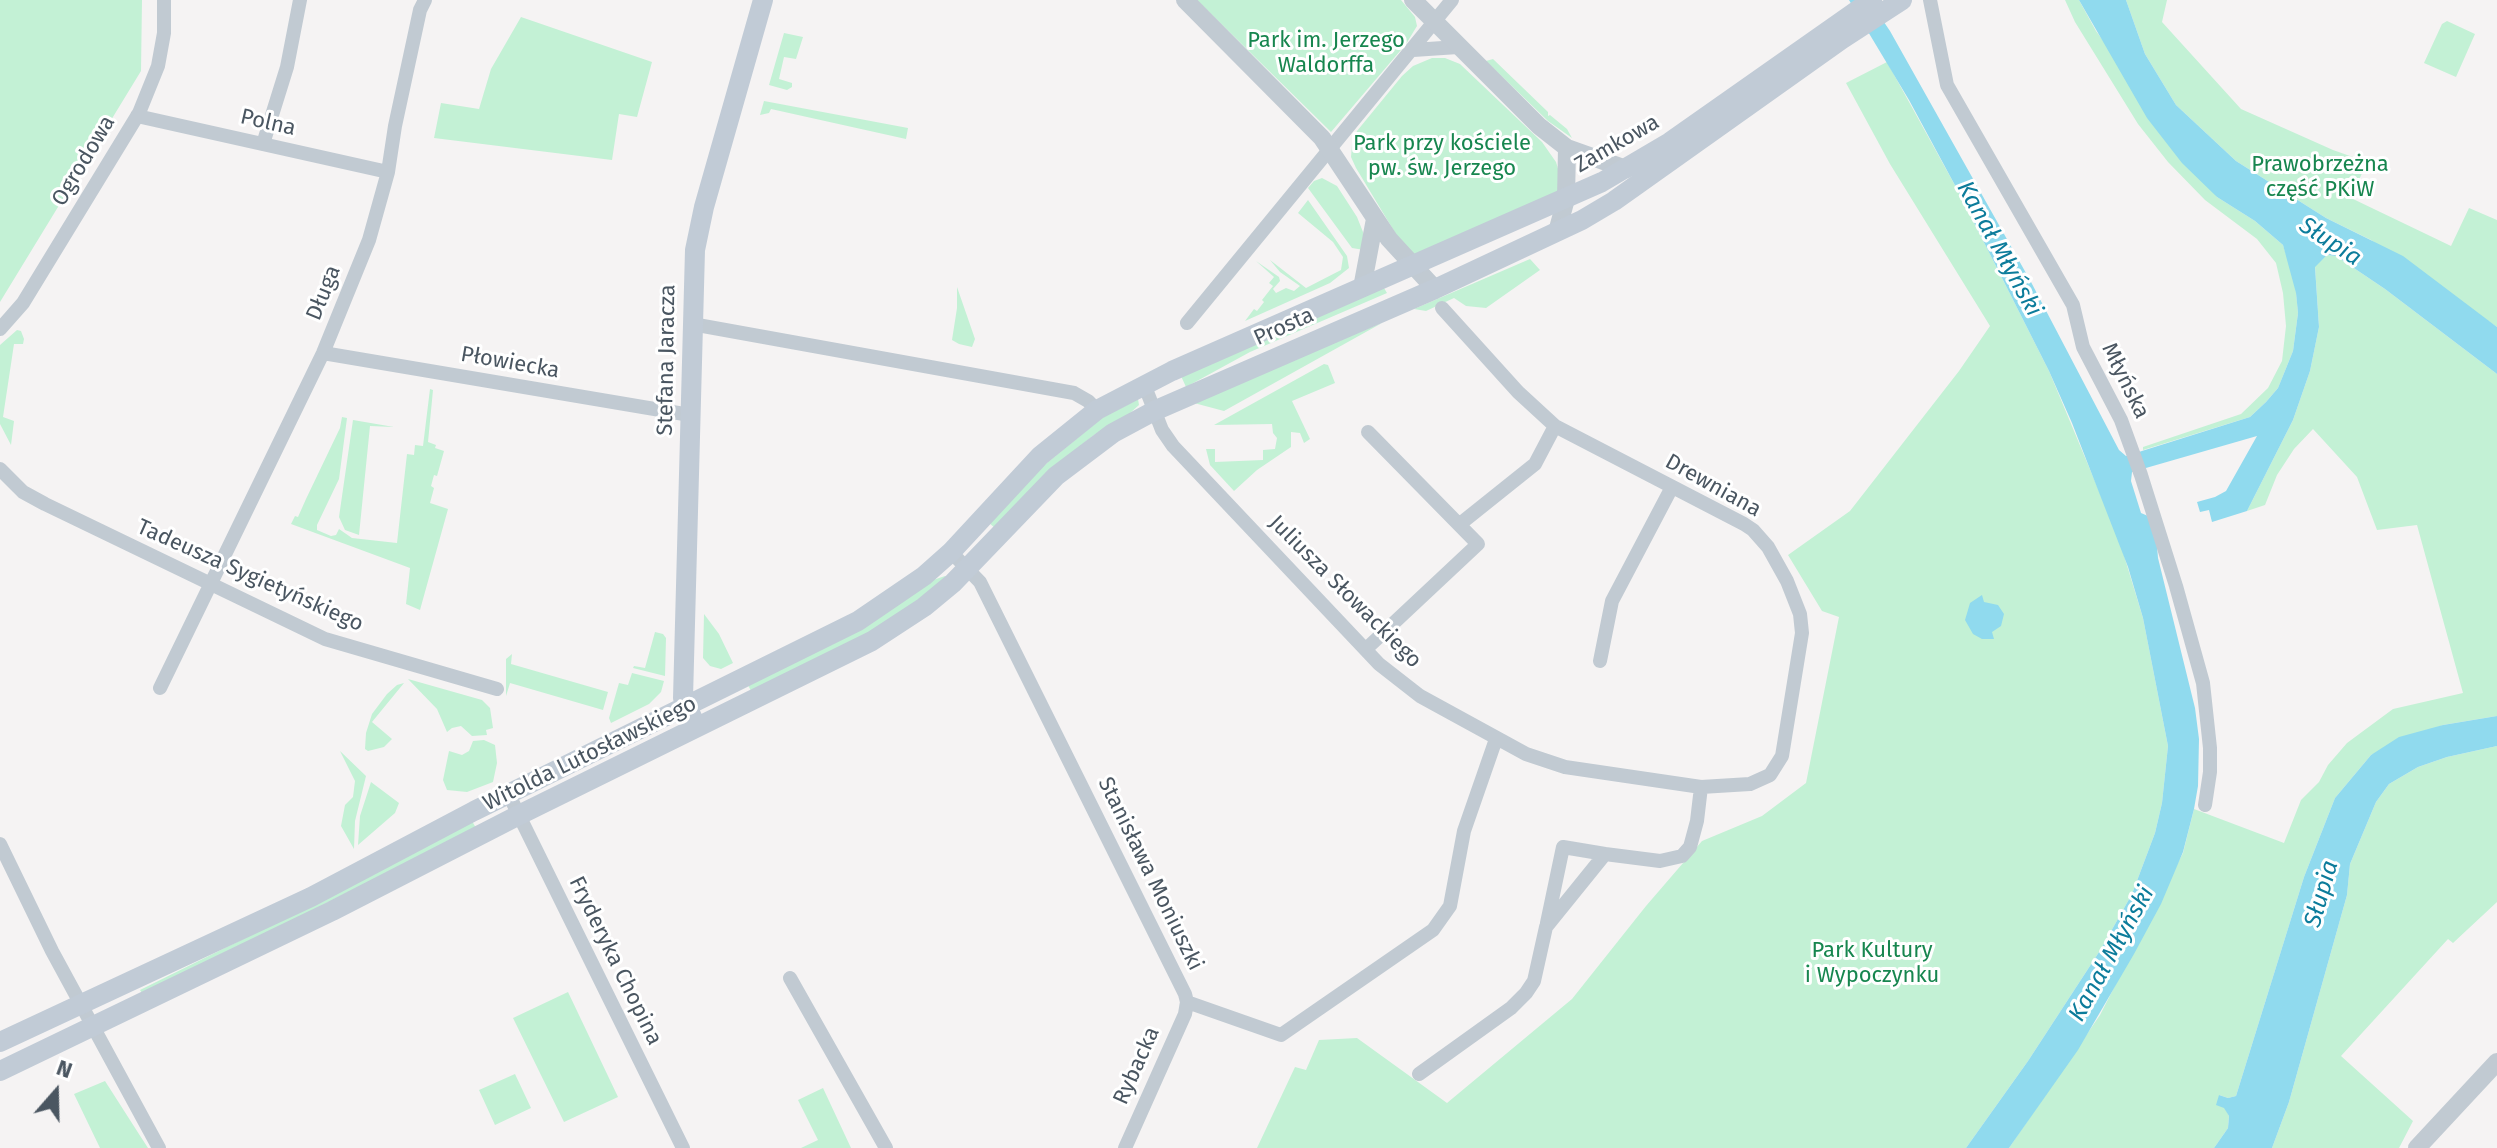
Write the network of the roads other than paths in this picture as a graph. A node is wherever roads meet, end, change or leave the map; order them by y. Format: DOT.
graph roads {
  1 [pos="164,0"];
  2 [pos="300,0"];
  3 [pos="425,0"];
  4 [pos="763,0"];
  5 [pos="1185,0"];
  6 [pos="1413,0"];
  7 [pos="1452,0"];
  8 [pos="1872,0"];
  9 [pos="1902,0"];
  10 [pos="1930,0"];
  11 [pos="1433,22"];
  12 [pos="1458,47"];
  13 [pos="1413,50"];
  14 [pos="137,116"];
  15 [pos="263,144"];
  16 [pos="1567,148"];
  17 [pos="1331,149"];
  18 [pos="1626,169"];
  19 [pos="388,172"];
  20 [pos="1566,199"];
  21 [pos="1375,219"];
  22 [pos="1557,232"];
  23 [pos="1413,266"];
  24 [pos="1362,288"];
  25 [pos="1438,298"];
  26 [pos="1187,323"];
  27 [pos="692,324"];
  28 [pos="0,329"];
  29 [pos="323,353"];
  30 [pos="1144,384"];
  31 [pos="1097,410"];
  32 [pos="1154,411"];
  33 [pos="690,415"];
  34 [pos="1555,426"];
  35 [pos="1368,432"];
  36 [pos="0,469"];
  37 [pos="1672,487"];
  38 [pos="1460,524"];
  39 [pos="951,552"];
  40 [pos="968,569"];
  41 [pos="211,584"];
  42 [pos="1366,649"];
  43 [pos="1600,661"];
  44 [pos="160,688"];
  45 [pos="497,689"];
  46 [pos="687,705"];
  47 [pos="697,727"];
  48 [pos="1496,739"];
  49 [pos="1759,781"];
  50 [pos="1701,787"];
  51 [pos="508,793"];
  52 [pos="2205,805"];
  53 [pos="519,815"];
  54 [pos="0,844"];
  55 [pos="1605,854"];
  56 [pos="1546,927"];
  57 [pos="790,978"];
  58 [pos="81,1002"];
  59 [pos="1187,1002"];
  60 [pos="94,1025"];
  61 [pos="0,1042"];
  62 [pos="2497,1062"];
  63 [pos="0,1071"];
  64 [pos="1419,1074"];
  65 [pos="159,1148"];
  66 [pos="683,1148"];
  67 [pos="886,1148"];
  68 [pos="1125,1148"];
  69 [pos="2417,1148"];
  1 -- 14 [label="street, Ogrodowa"];
  2 -- 15 [label="street"];
  3 -- 19 [label="street, Długa"];
  4 -- 27 [label="main road, Stefana Jaracza"];
  5 -- 17 [label="street"];
  6 -- 11 [label="street"];
  7 -- 11 [label="street"];
  8 -- 18 [label="main road, Zamkowa"];
  9 -- 22 [label="main road, Zamkowa"];
  10 -- 52 [label="street, Młyńska"];
  11 -- 12 [label="street"];
  11 -- 13 [label="street"];
  12 -- 13 [label="street"];
  12 -- 16 [label="street"];
  13 -- 17 [label="street"];
  14 -- 15 [label="street, Polna"];
  14 -- 28 [label="street, Ogrodowa"];
  15 -- 19 [label="street, Polna"];
  16 -- 18 [label="street"];
  16 -- 20 [label="street"];
  17 -- 21 [label="street"];
  17 -- 26 [label="street"];
  18 -- 20 [label="main road, Zamkowa"];
  19 -- 29 [label="street, Długa"];
  20 -- 22 [label="street"];
  20 -- 23 [label="main road, Zamkowa"];
  21 -- 23 [label="street"];
  21 -- 24 [label="street"];
  22 -- 25 [label="main road, Zamkowa"];
  23 -- 24 [label="main road, Zamkowa"];
  23 -- 25 [label="street"];
  24 -- 30 [label="main road, Prosta"];
  25 -- 32 [label="main road, Prosta"];
  25 -- 34 [label="street, Drewniana"];
  27 -- 31 [label="street"];
  27 -- 33 [label="main road, Stefana Jaracza"];
  29 -- 33 [label="street, Płowiecka"];
  29 -- 41 [label="street, Długa"];
  30 -- 31 [label="main road, Prosta"];
  30 -- 32 [label="street, Juliusza Słowackiego"];
  31 -- 39 [label="main road, Witolda Lutosławskiego"];
  32 -- 40 [label="main road, Witolda Lutosławskiego"];
  32 -- 42 [label="street, Juliusza Słowackiego"];
  33 -- 46 [label="main road, Stefana Jaracza"];
  34 -- 37 [label="street, Drewniana"];
  34 -- 38 [label="street"];
  35 -- 38 [label="street"];
  36 -- 41 [label="street, Tadeusza Sygietyńskiego"];
  37 -- 43 [label="street"];
  37 -- 49 [label="street, Drewniana"];
  38 -- 42 [label="street"];
  39 -- 40 [label="street, Stanisława Moniuszki"];
  39 -- 46 [label="main road, Witolda Lutosławskiego"];
  40 -- 47 [label="main road, Witolda Lutosławskiego"];
  40 -- 59 [label="street, Stanisława Moniuszki"];
  41 -- 44 [label="street, Długa"];
  41 -- 45 [label="street, Tadeusza Sygietyńskiego"];
  42 -- 48 [label="street, Juliusza Słowackiego"];
  46 -- 47 [label="main road, Stefana Jaracza"];
  46 -- 51 [label="main road, Witolda Lutosławskiego"];
  47 -- 53 [label="main road, Witolda Lutosławskiego"];
  48 -- 50 [label="street, Juliusza Słowackiego"];
  48 -- 59 [label="street, Stanisława Moniuszki"];
  49 -- 50 [label="street, Juliusza Słowackiego"];
  50 -- 55 [label="street"];
  51 -- 53 [label="street, Fryderyka Chopina"];
  51 -- 58 [label="main road, Witolda Lutosławskiego"];
  53 -- 60 [label="main road, Witolda Lutosławskiego"];
  53 -- 66 [label="street, Fryderyka Chopina"];
  54 -- 58 [label="street"];
  55 -- 56 [label="street"];
  55 -- 56 [label="street"];
  56 -- 64 [label="street"];
  57 -- 67 [label="street"];
  58 -- 60 [label="street"];
  58 -- 61 [label="main road, Witolda Lutosławskiego"];
  59 -- 68 [label="street, Rybacka"];
  60 -- 63 [label="main road, Witolda Lutosławskiego"];
  60 -- 65 [label="street"];
  62 -- 69 [label="street"];
}
